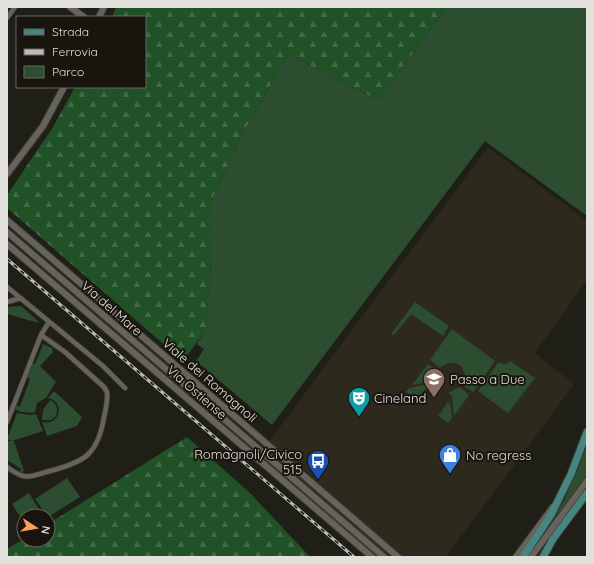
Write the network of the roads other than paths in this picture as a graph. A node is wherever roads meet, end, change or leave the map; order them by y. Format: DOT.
graph roads {
  1 [pos="15,7"];
  2 [pos="70,7"];
  3 [pos="104,7"];
  4 [pos="83,16"];
  5 [pos="100,16"];
  6 [pos="7,18"];
  7 [pos="63,88"];
  8 [pos="7,174"];
  9 [pos="7,220"];
  10 [pos="7,232"];
  11 [pos="7,244"];
  12 [pos="7,287"];
  13 [pos="21,298"];
  14 [pos="7,302"];
  15 [pos="49,322"];
  16 [pos="41,335"];
  17 [pos="125,388"];
  18 [pos="7,422"];
  19 [pos="587,432"];
  20 [pos="7,467"];
  21 [pos="587,481"];
  22 [pos="587,493"];
  23 [pos="557,501"];
  24 [pos="372,557"];
  25 [pos="384,557"];
  26 [pos="398,557"];
  27 [pos="516,557"];
  28 [pos="523,557"];
  29 [pos="531,557"];
  30 [pos="543,557"];
  1 -- 6 [label="street"];
  2 -- 4 [label="street"];
  3 -- 5 [label="street"];
  7 -- 8 [label="street"];
  9 -- 26 [label="street, Viale dei Romagnoli"];
  10 -- 25 [label="street, Via del Mare"];
  11 -- 24 [label="street, Via Ostiense"];
  12 -- 13 [label="street"];
  13 -- 14 [label="street"];
  13 -- 15 [label="street"];
  15 -- 16 [label="street"];
  15 -- 17 [label="street"];
  16 -- 18 [label="street"];
  16 -- 20 [label="street"];
  19 -- 23 [label="main road"];
  21 -- 29 [label="street"];
  22 -- 30 [label="main road"];
  23 -- 27 [label="street"];
  23 -- 28 [label="main road"];
}
